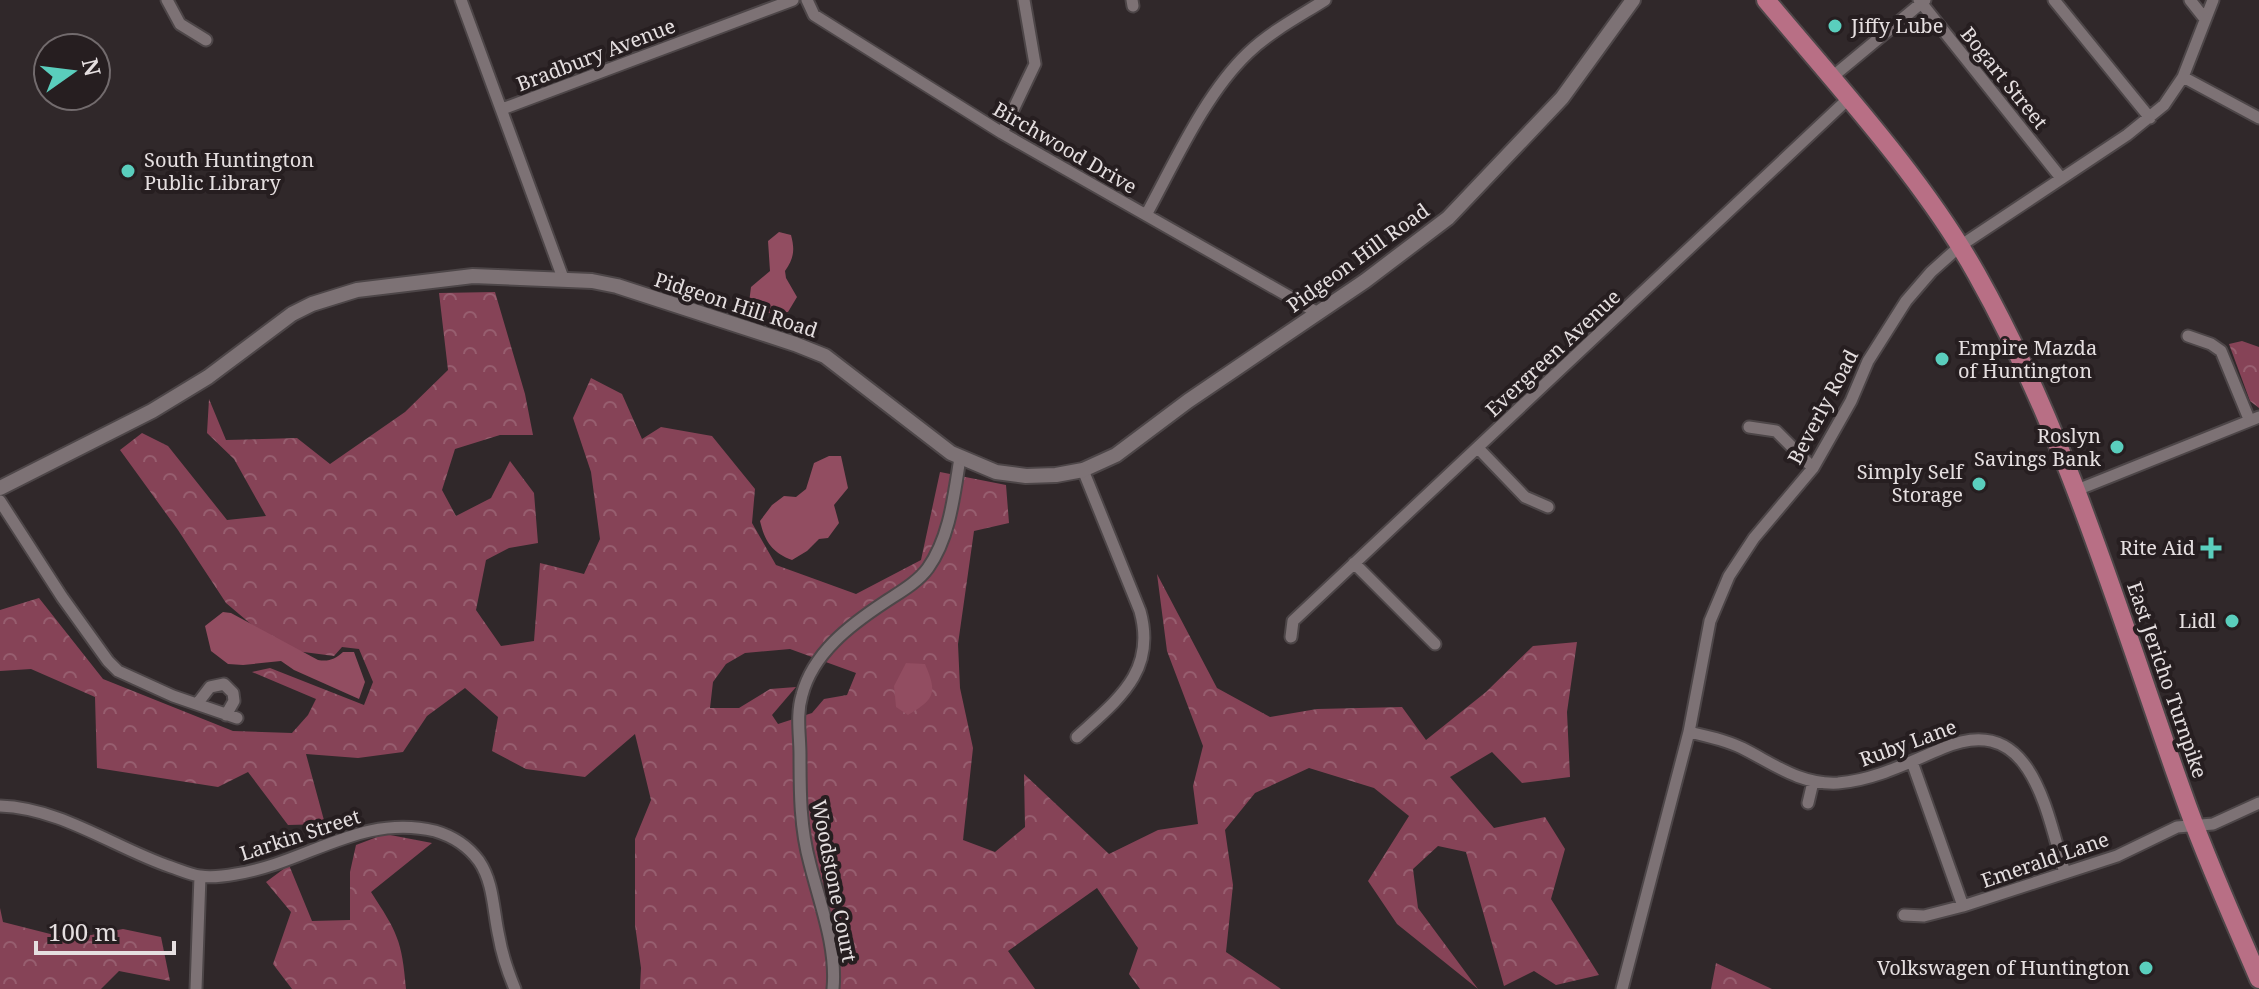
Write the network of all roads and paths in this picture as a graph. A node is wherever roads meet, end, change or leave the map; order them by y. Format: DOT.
graph roads {
  1 [pos="167,0"];
  2 [pos="461,0"];
  3 [pos="793,0"];
  4 [pos="807,0"];
  5 [pos="1024,0"];
  6 [pos="1325,0"];
  7 [pos="1633,0"];
  8 [pos="1766,0"];
  9 [pos="2054,0"];
  10 [pos="2190,0"];
  11 [pos="2213,0"];
  12 [pos="1922,1"];
  13 [pos="2205,19"];
  14 [pos="206,40"];
  15 [pos="2183,77"];
  16 [pos="1831,78"];
  17 [pos="1848,99"];
  18 [pos="502,109"];
  19 [pos="2150,118"];
  20 [pos="2259,118"];
  21 [pos="1002,133"];
  22 [pos="2061,178"];
  23 [pos="1146,215"];
  24 [pos="1960,246"];
  25 [pos="563,278"];
  26 [pos="1318,313"];
  27 [pos="2188,336"];
  28 [pos="2254,418"];
  29 [pos="1749,427"];
  30 [pos="1478,448"];
  31 [pos="960,458"];
  32 [pos="1813,468"];
  33 [pos="1083,470"];
  34 [pos="0,488"];
  35 [pos="2077,490"];
  36 [pos="0,501"];
  37 [pos="1548,507"];
  38 [pos="1354,563"];
  39 [pos="1291,637"];
  40 [pos="1435,644"];
  41 [pos="197,704"];
  42 [pos="1689,732"];
  43 [pos="1077,737"];
  44 [pos="1912,762"];
  45 [pos="1813,782"];
  46 [pos="1808,803"];
  47 [pos="2259,803"];
  48 [pos="0,806"];
  49 [pos="2194,826"];
  50 [pos="2065,873"];
  51 [pos="200,876"];
  52 [pos="1963,906"];
  53 [pos="1904,915"];
  54 [pos="2259,979"];
  55 [pos="196,989"];
  56 [pos="515,989"];
  57 [pos="833,989"];
  58 [pos="1622,989"];
  1 -- 14 [label="street"];
  2 -- 18 [label="street"];
  3 -- 18 [label="street, Bradbury Avenue"];
  4 -- 21 [label="street, Birchwood Drive"];
  5 -- 21 [label="street"];
  6 -- 23 [label="street"];
  7 -- 26 [label="street, Pidgeon Hill Road"];
  8 -- 16 [label="main road, East Jericho Turnpike"];
  9 -- 19 [label="street"];
  10 -- 13 [label="street"];
  11 -- 13 [label="street, Beverly Road"];
  12 -- 16 [label="street"];
  12 -- 22 [label="street, Bogart Street"];
  13 -- 15 [label="street, Beverly Road"];
  15 -- 19 [label="street, Beverly Road"];
  15 -- 20 [label="street"];
  16 -- 17 [label="main road, East Jericho Turnpike"];
  17 -- 24 [label="main road, East Jericho Turnpike"];
  17 -- 30 [label="street, Evergreen Avenue"];
  18 -- 25 [label="street"];
  19 -- 22 [label="street, Beverly Road"];
  21 -- 23 [label="street, Birchwood Drive"];
  22 -- 24 [label="street, Beverly Road"];
  23 -- 26 [label="street, Birchwood Drive"];
  24 -- 32 [label="street, Beverly Road"];
  24 -- 35 [label="main road, East Jericho Turnpike"];
  25 -- 31 [label="street, Pidgeon Hill Road"];
  25 -- 34 [label="street, Pidgeon Hill Road"];
  26 -- 33 [label="street, Pidgeon Hill Road"];
  27 -- 28 [label="street"];
  28 -- 35 [label="street"];
  29 -- 32 [label="street"];
  30 -- 37 [label="street"];
  30 -- 38 [label="street, Evergreen Avenue"];
  31 -- 33 [label="street, Pidgeon Hill Road"];
  31 -- 57 [label="street, Woodstone Court"];
  32 -- 42 [label="street, Beverly Road"];
  33 -- 43 [label="street"];
  35 -- 49 [label="main road, East Jericho Turnpike"];
  36 -- 41 [label="street"];
  38 -- 39 [label="street, Evergreen Avenue"];
  38 -- 40 [label="street"];
  41 -- 41 [label="street"];
  42 -- 45 [label="street, Ruby Lane"];
  42 -- 58 [label="street, Beverly Road"];
  44 -- 45 [label="street, Ruby Lane"];
  44 -- 50 [label="street, Ruby Lane"];
  44 -- 52 [label="street"];
  45 -- 46 [label="street"];
  47 -- 49 [label="street, Emerald Lane"];
  48 -- 51 [label="street, Larkin Street"];
  49 -- 50 [label="street, Emerald Lane"];
  49 -- 54 [label="main road, East Jericho Turnpike"];
  50 -- 52 [label="street, Emerald Lane"];
  51 -- 55 [label="street"];
  51 -- 56 [label="street, Larkin Street"];
  52 -- 53 [label="street, Emerald Lane"];
}
